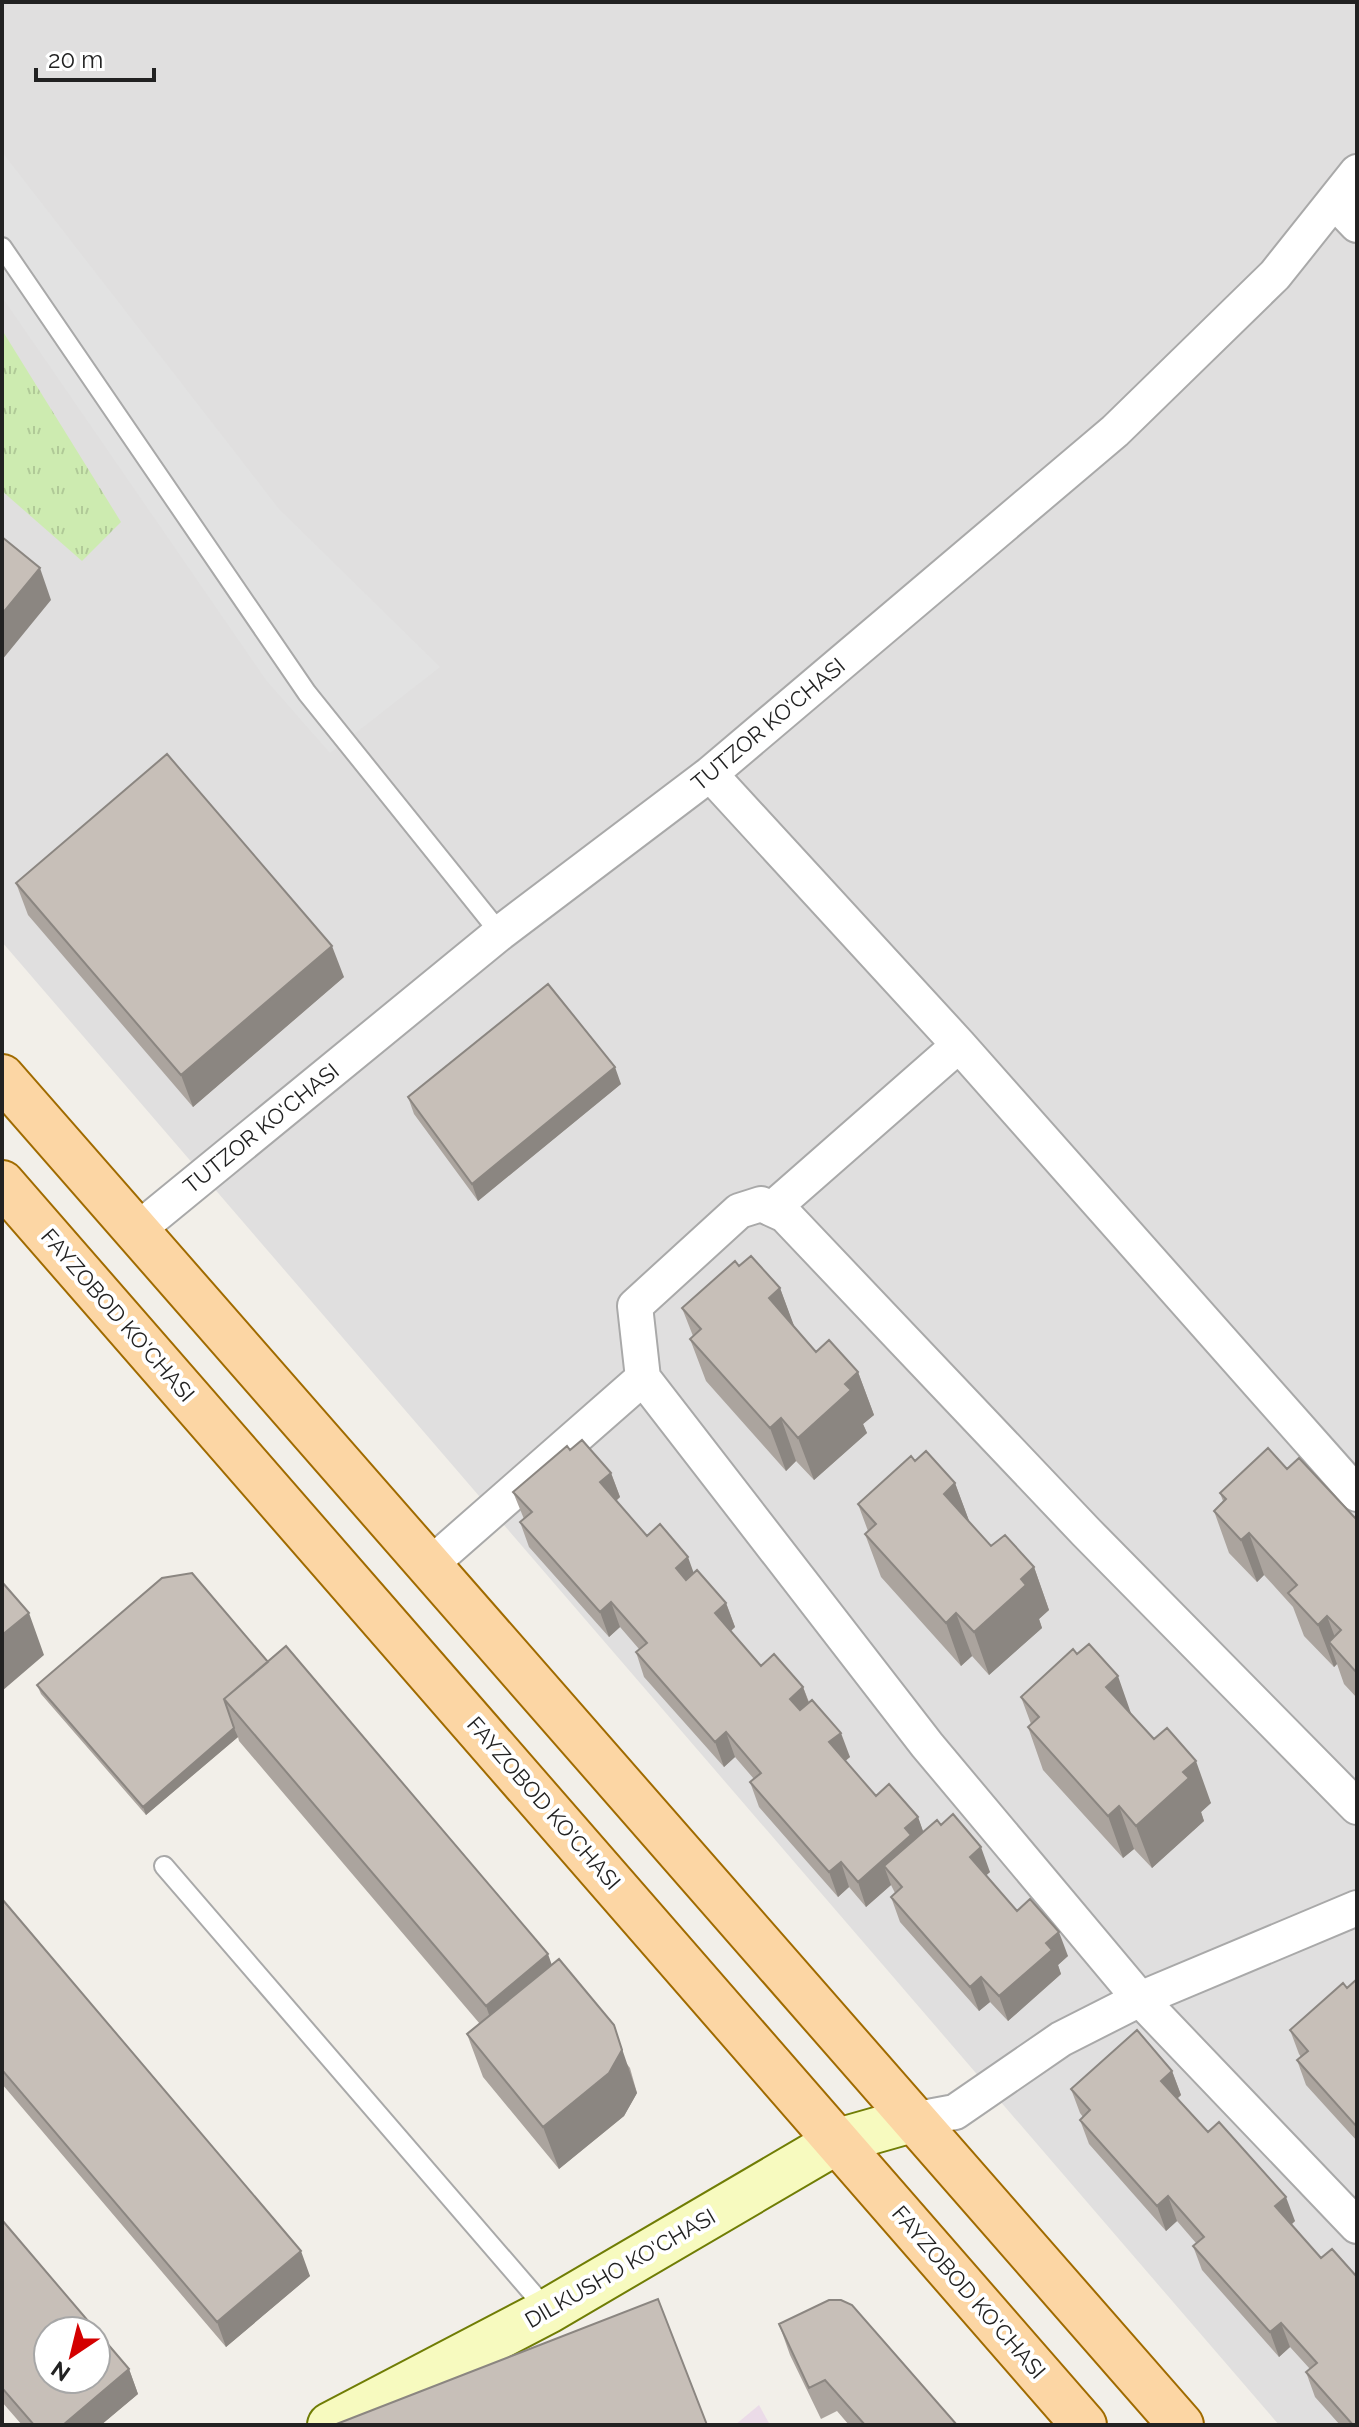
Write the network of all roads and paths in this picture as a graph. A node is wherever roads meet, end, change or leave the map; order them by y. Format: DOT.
graph roads {
  1 [pos="1357,172"];
  2 [pos="1345,213"];
  3 [pos="2,247"];
  4 [pos="710,774"];
  5 [pos="500,933"];
  6 [pos="959,1045"];
  7 [pos="2,1077"];
  8 [pos="2,1183"];
  9 [pos="772,1209"];
  10 [pos="136,1231"];
  11 [pos="643,1378"];
  12 [pos="1357,1494"];
  13 [pos="431,1564"];
  14 [pos="1357,1807"];
  15 [pos="164,1866"];
  16 [pos="1354,1915"];
  17 [pos="1140,1999"];
  18 [pos="912,2120"];
  19 [pos="838,2141"];
  20 [pos="1357,2226"];
  21 [pos="548,2311"];
  22 [pos="330,2425"];
  23 [pos="1084,2425"];
  24 [pos="1181,2425"];
  1 -- 2 [label="street, TUTZOR KO'CHASI"];
  2 -- 4 [label="street, TUTZOR KO'CHASI"];
  3 -- 5 [label="lane"];
  4 -- 5 [label="street, TUTZOR KO'CHASI"];
  4 -- 6 [label="street"];
  5 -- 10 [label="street, TUTZOR KO'CHASI"];
  6 -- 9 [label="street"];
  6 -- 12 [label="street"];
  7 -- 10 [label="main road"];
  8 -- 19 [label="main road, FAYZOBOD KO'CHASI"];
  9 -- 11 [label="street"];
  9 -- 14 [label="street"];
  10 -- 13 [label="main road"];
  11 -- 13 [label="street"];
  11 -- 17 [label="street"];
  13 -- 18 [label="main road"];
  15 -- 21 [label="lane"];
  16 -- 17 [label="street"];
  17 -- 18 [label="street"];
  17 -- 20 [label="street"];
  18 -- 19 [label="street, DILKUSHO KO'CHASI"];
  18 -- 24 [label="main road"];
  19 -- 21 [label="street, DILKUSHO KO'CHASI"];
  19 -- 23 [label="main road, FAYZOBOD KO'CHASI"];
  21 -- 22 [label="street, DILKUSHO KO'CHASI"];
}
